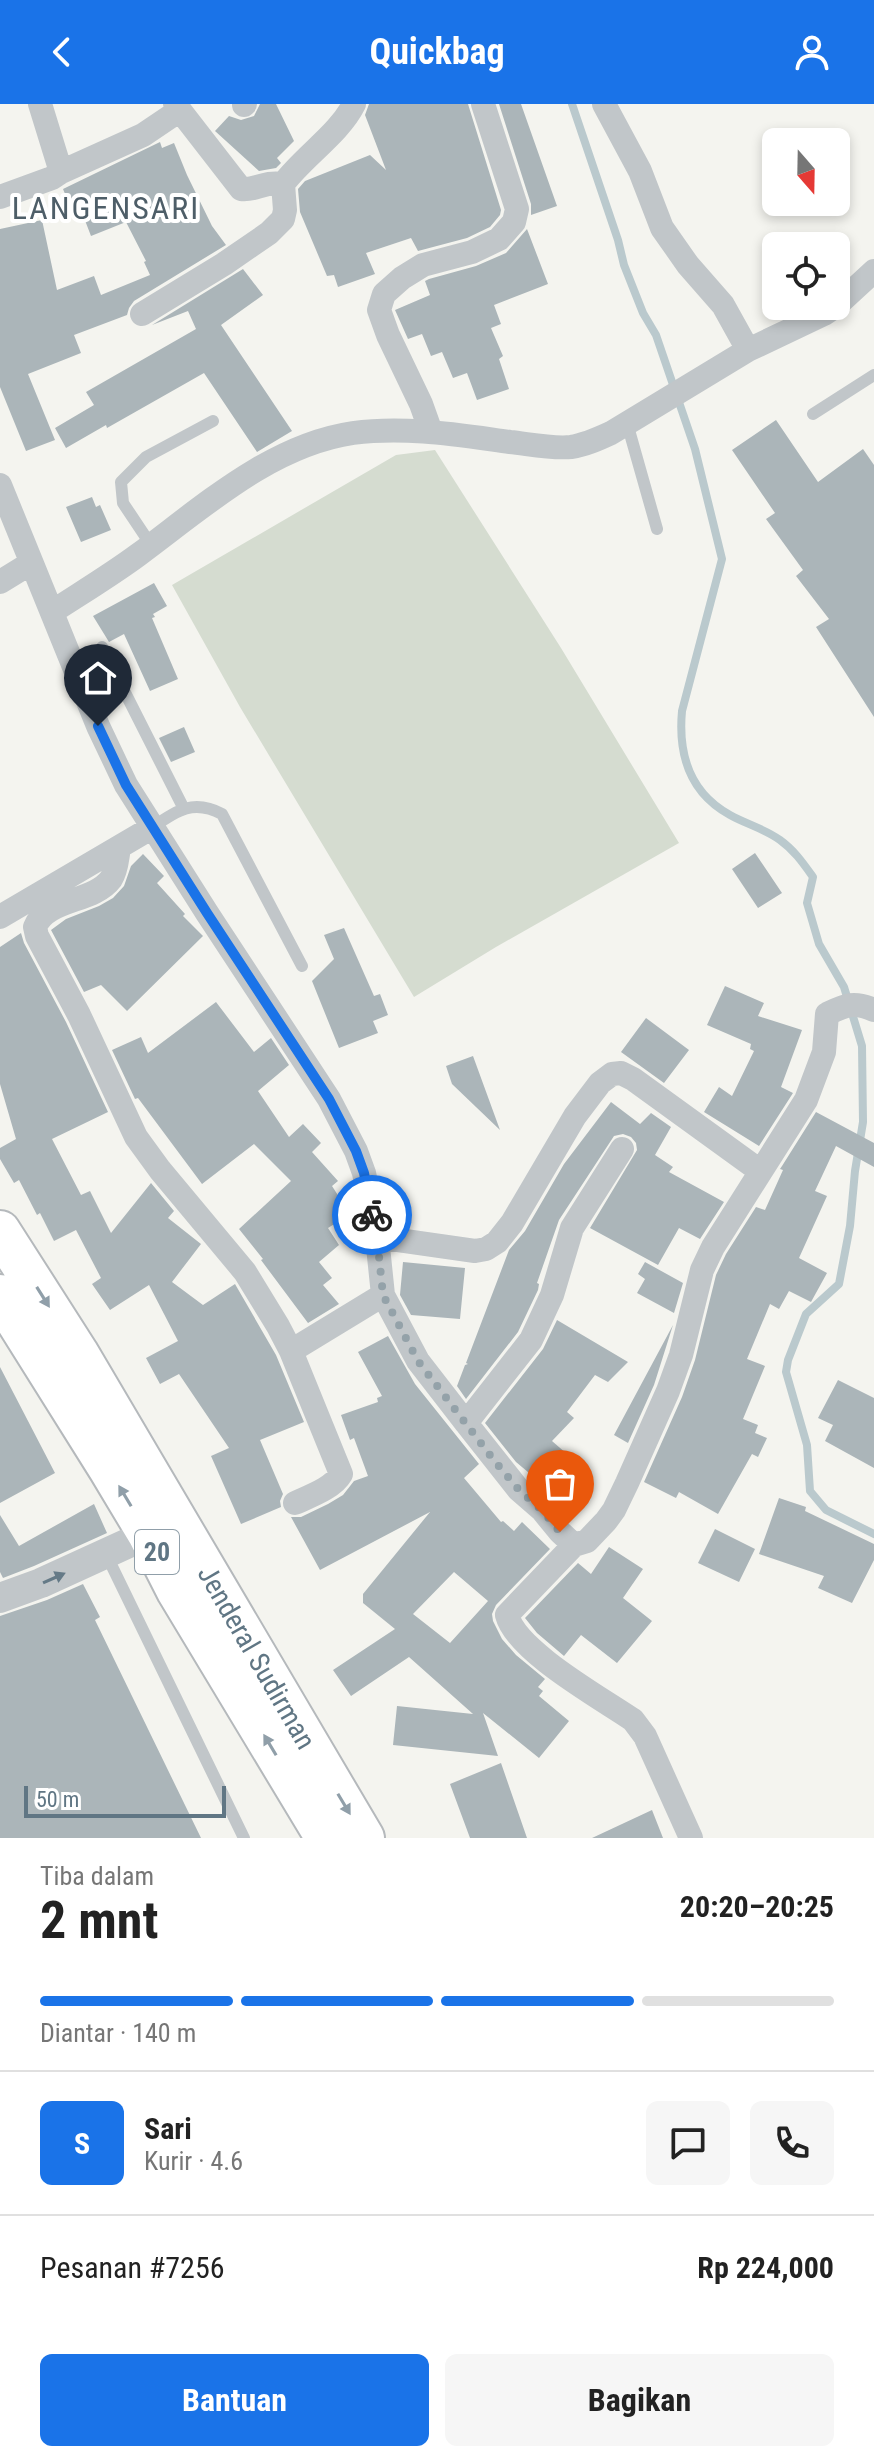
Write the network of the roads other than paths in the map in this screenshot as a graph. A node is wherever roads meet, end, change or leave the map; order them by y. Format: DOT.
graph roads {
  1 [pos="40,104"];
  2 [pos="354,104"];
  3 [pos="483,104"];
  4 [pos="604,104"];
  5 [pos="178,107"];
  6 [pos="61,172"];
  7 [pos="283,184"];
  8 [pos="0,197"];
  9 [pos="872,278"];
  10 [pos="850,295"];
  11 [pos="142,314"];
  12 [pos="811,320"];
  13 [pos="748,350"];
  14 [pos="874,375"];
  15 [pos="813,414"];
  16 [pos="213,421"];
  17 [pos="627,423"];
  18 [pos="431,432"];
  19 [pos="0,485"];
  20 [pos="657,529"];
  21 [pos="151,545"];
  22 [pos="31,563"];
  23 [pos="0,582"];
  24 [pos="52,612"];
  25 [pos="102,647"];
  26 [pos="184,809"];
  27 [pos="153,827"];
  28 [pos="119,848"];
  29 [pos="0,917"];
  30 [pos="302,966"];
  31 [pos="858,1007"];
  32 [pos="622,1149"];
  33 [pos="760,1171"];
  34 [pos="0,1231"];
  35 [pos="377,1237"];
  36 [pos="0,1295"];
  37 [pos="383,1295"];
  38 [pos="291,1351"];
  39 [pos="466,1423"];
  40 [pos="295,1503"];
  41 [pos="148,1534"];
  42 [pos="574,1545"];
  43 [pos="106,1554"];
  44 [pos="0,1598"];
  45 [pos="244,1838"];
  46 [pos="326,1838"];
  47 [pos="364,1838"];
  48 [pos="691,1838"];
  1 -- 6 [label="street"];
  2 -- 7 [label="street"];
  3 -- 18 [label="street"];
  4 -- 13 [label="street"];
  5 -- 6 [label="street"];
  5 -- 7 [label="street"];
  6 -- 8 [label="street"];
  7 -- 11 [label="street"];
  9 -- 10 [label="street"];
  12 -- 13 [label="street"];
  13 -- 17 [label="street"];
  14 -- 15 [label="lane"];
  16 -- 21 [label="lane"];
  17 -- 18 [label="street"];
  17 -- 20 [label="lane"];
  18 -- 21 [label="street"];
  19 -- 22 [label="street"];
  21 -- 24 [label="street"];
  22 -- 23 [label="street"];
  22 -- 24 [label="street"];
  24 -- 27 [label="street"];
  25 -- 26 [label="lane"];
  26 -- 27 [label="lane"];
  26 -- 30 [label="lane"];
  27 -- 28 [label="street"];
  27 -- 35 [label="street"];
  28 -- 29 [label="street"];
  28 -- 38 [label="street"];
  31 -- 33 [label="street"];
  32 -- 39 [label="street"];
  33 -- 35 [label="street"];
  33 -- 42 [label="street"];
  34 -- 47 [label="highway, Jenderal Sudirman / 20, one-way"];
  35 -- 37 [label="street"];
  41 -- 36 [label="highway, Jenderal Sudirman / 20, one-way"];
  37 -- 38 [label="street"];
  37 -- 39 [label="street"];
  38 -- 40 [label="street"];
  39 -- 42 [label="street"];
  41 -- 43 [label="street"];
  46 -- 41 [label="highway, Jenderal Sudirman / 20, one-way"];
  42 -- 48 [label="street"];
  44 -- 43 [label="street, one-way"];
  43 -- 45 [label="lane"];
}
